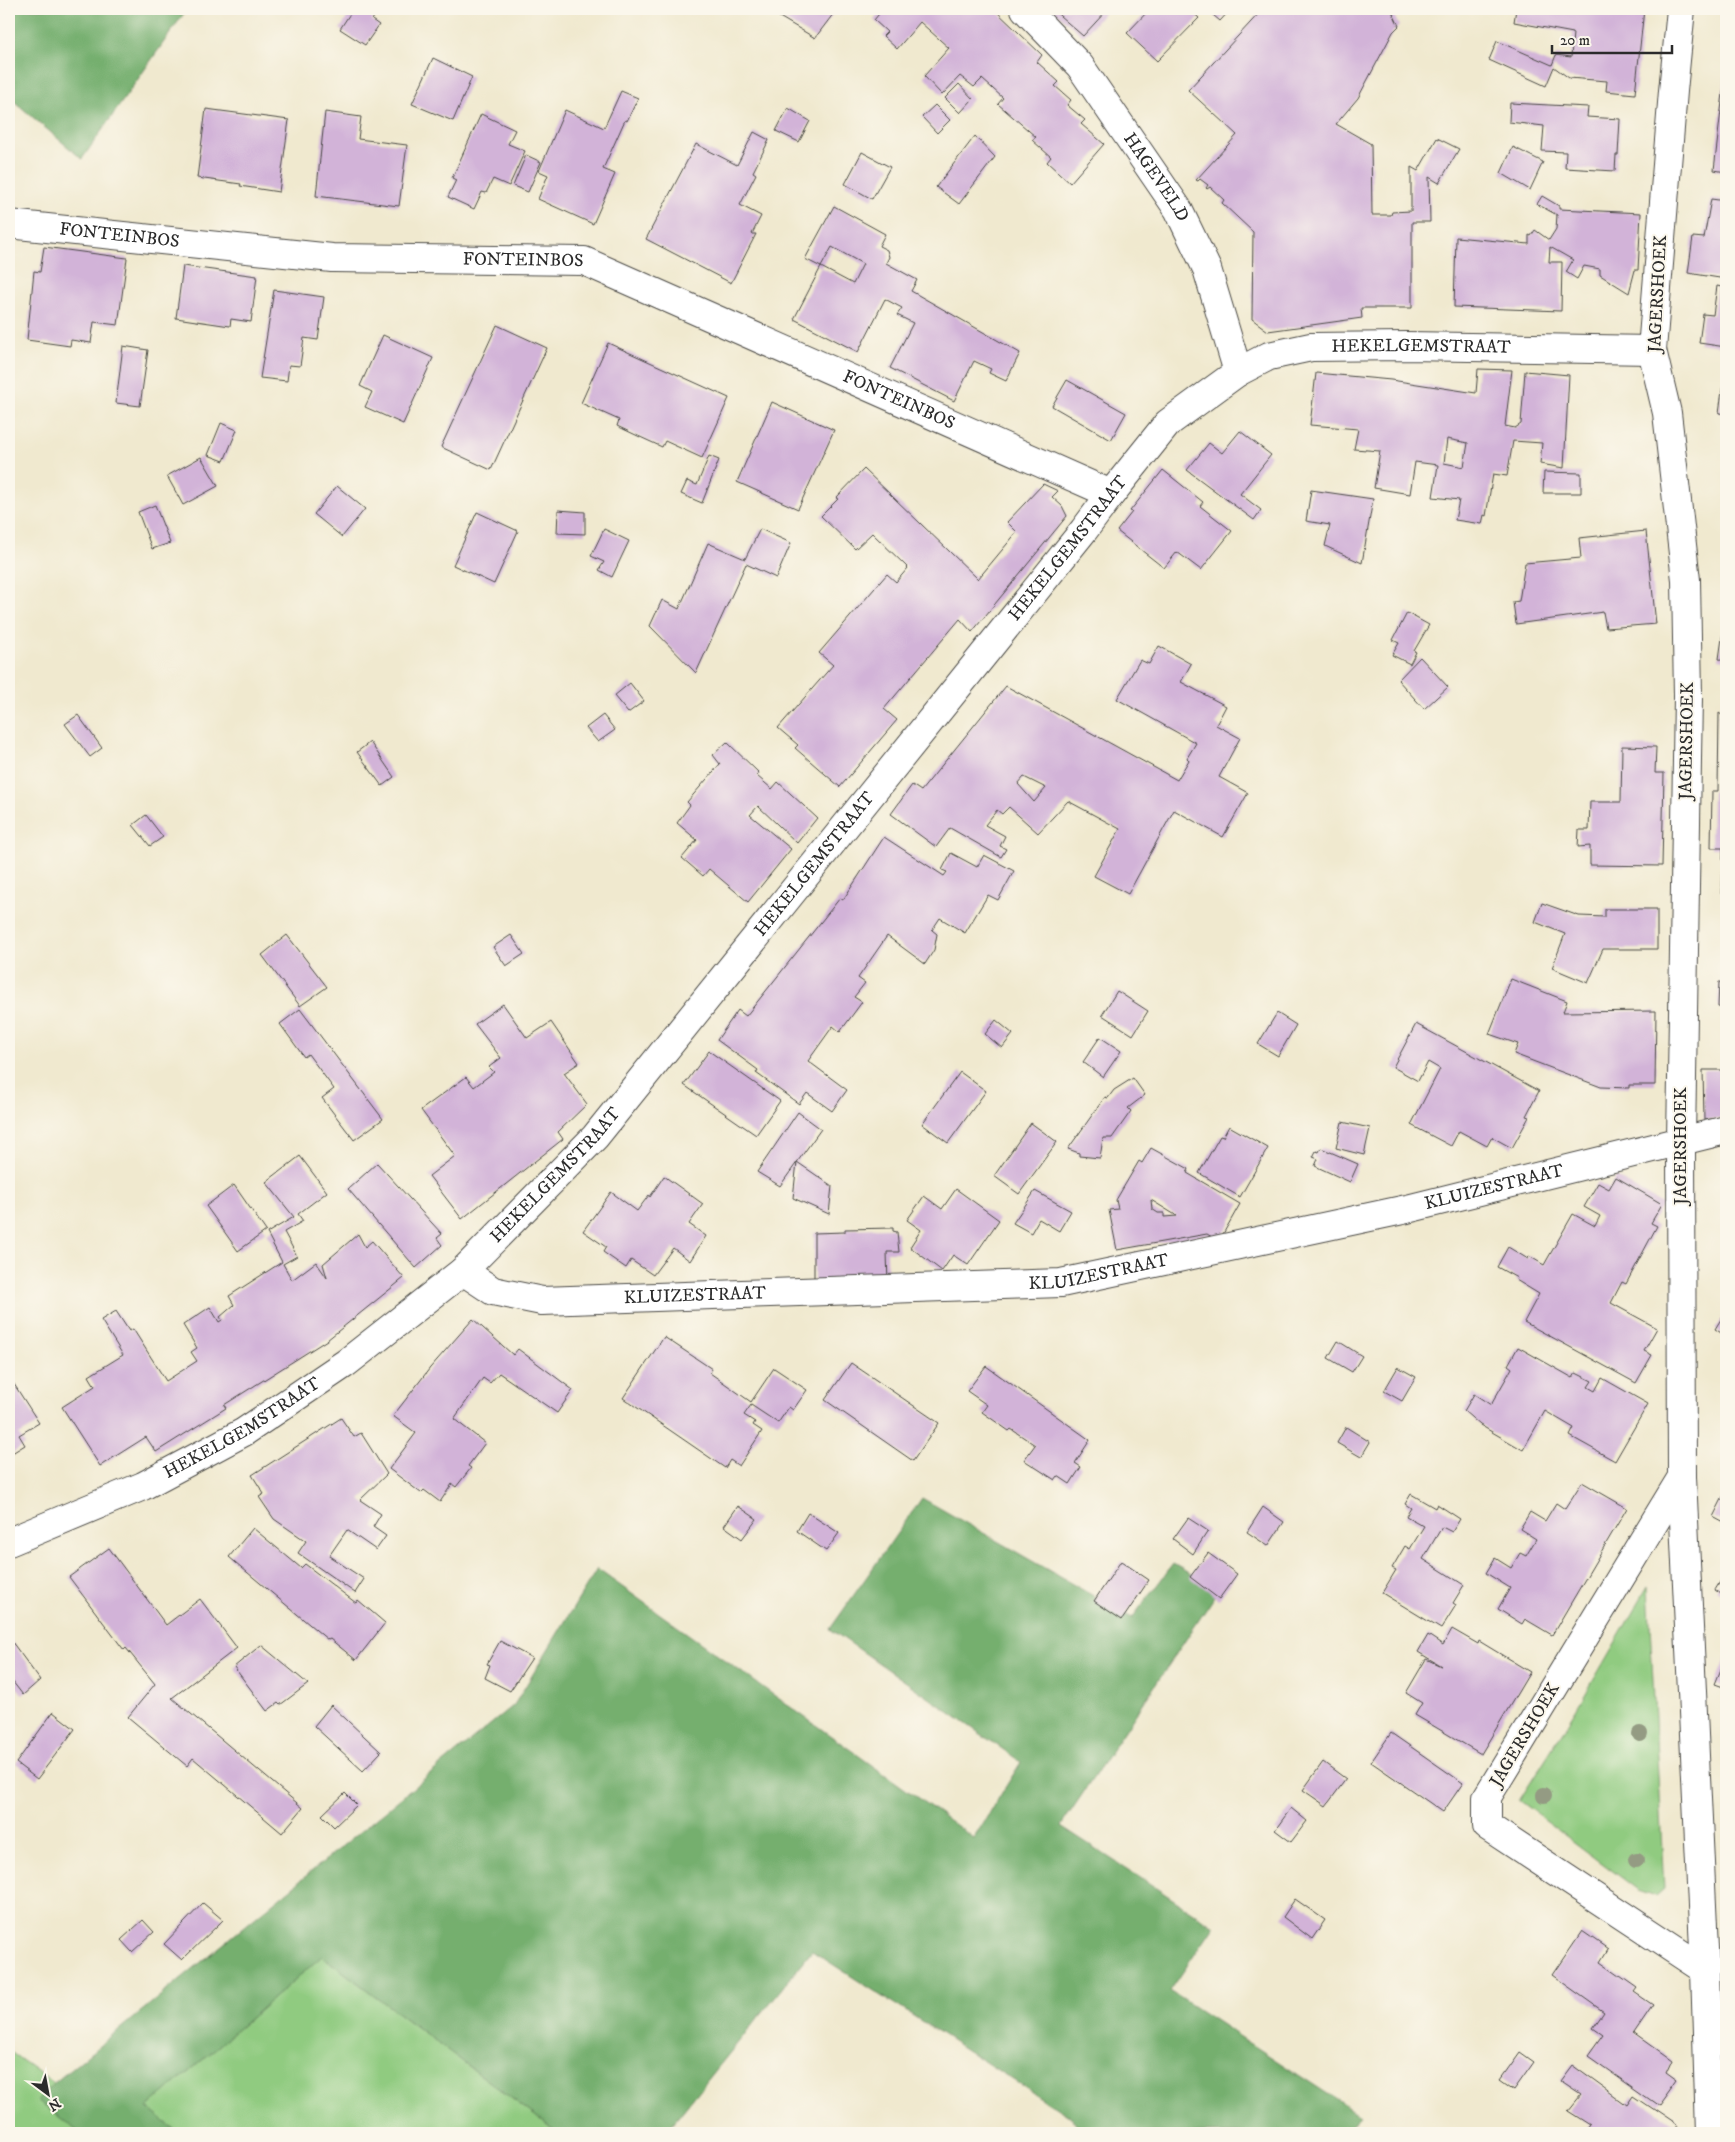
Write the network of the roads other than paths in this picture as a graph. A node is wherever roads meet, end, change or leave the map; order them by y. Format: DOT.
graph roads {
  1 [pos="1025,9"];
  2 [pos="1681,9"];
  3 [pos="9,224"];
  4 [pos="1652,350"];
  5 [pos="1238,372"];
  6 [pos="1111,494"];
  7 [pos="1726,1130"];
  8 [pos="1681,1141"];
  9 [pos="463,1271"];
  10 [pos="1682,1477"];
  11 [pos="9,1542"];
  12 [pos="1705,1970"];
  13 [pos="1710,2133"];
  1 -- 5 [label="street, HAGEVELD"];
  2 -- 4 [label="street, JAGERSHOEK"];
  3 -- 6 [label="street, FONTEINBOS"];
  4 -- 5 [label="street, HEKELGEMSTRAAT"];
  4 -- 8 [label="street, JAGERSHOEK"];
  5 -- 6 [label="street, HEKELGEMSTRAAT"];
  6 -- 9 [label="street, HEKELGEMSTRAAT"];
  7 -- 8 [label="street, KLUIZESTRAAT"];
  8 -- 9 [label="street, KLUIZESTRAAT"];
  8 -- 10 [label="street, JAGERSHOEK"];
  9 -- 11 [label="street, HEKELGEMSTRAAT"];
  10 -- 12 [label="street, JAGERSHOEK"];
  10 -- 12 [label="street, JAGERSHOEK"];
  12 -- 13 [label="street, JAGERSHOEK"];
}
